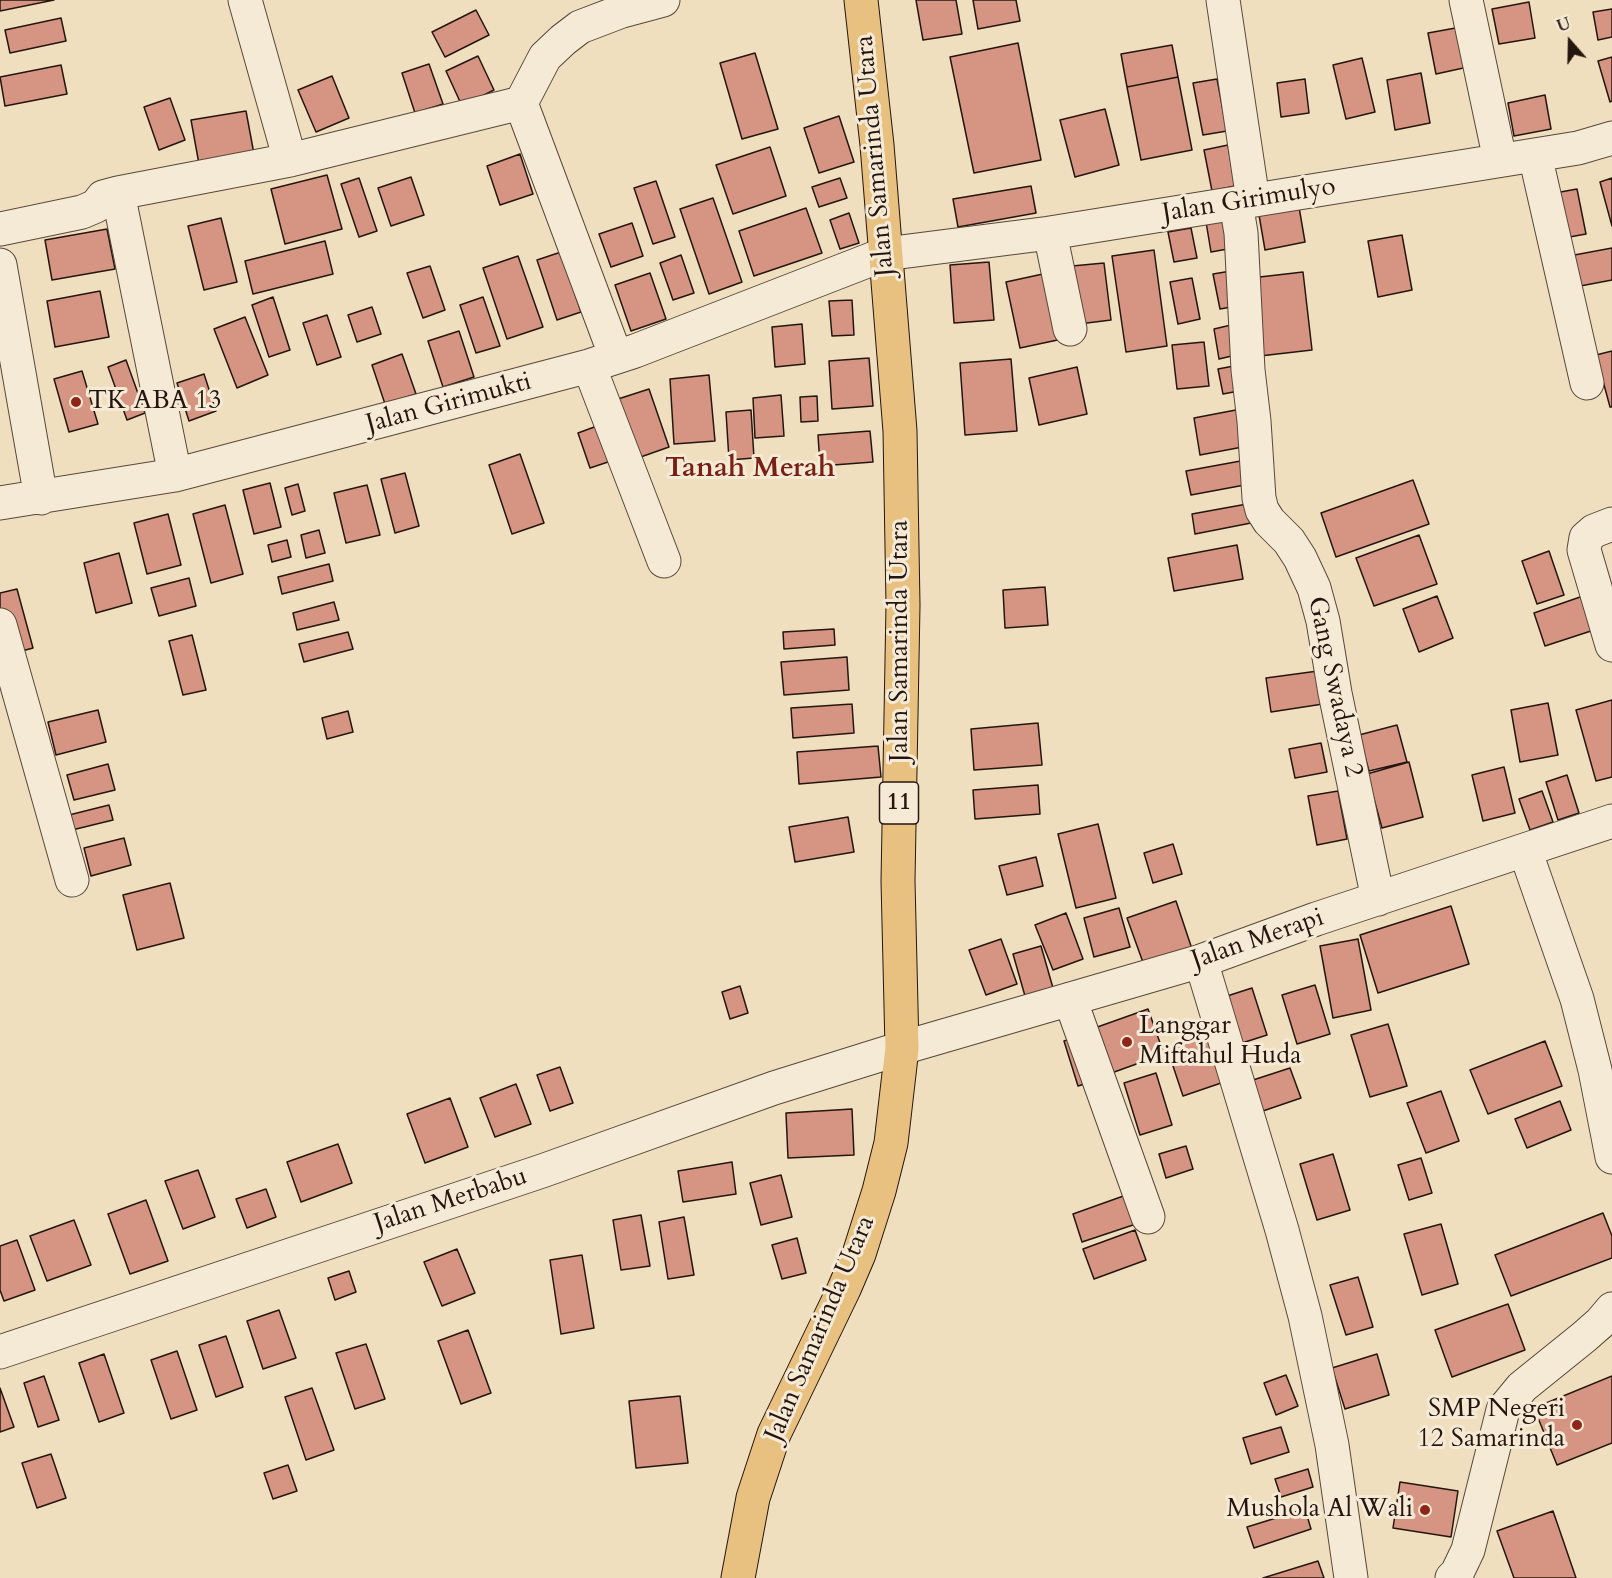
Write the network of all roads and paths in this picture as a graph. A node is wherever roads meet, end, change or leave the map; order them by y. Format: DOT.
graph roads {
  1 [pos="245,0"];
  2 [pos="663,0"];
  3 [pos="861,0"];
  4 [pos="1223,0"];
  5 [pos="1466,0"];
  6 [pos="521,103"];
  7 [pos="1612,138"];
  8 [pos="1535,155"];
  9 [pos="290,160"];
  10 [pos="1500,160"];
  11 [pos="118,193"];
  12 [pos="1245,202"];
  13 [pos="0,229"];
  14 [pos="1050,233"];
  15 [pos="885,254"];
  16 [pos="0,265"];
  17 [pos="1070,329"];
  18 [pos="602,362"];
  19 [pos="1587,383"];
  20 [pos="175,476"];
  21 [pos="41,498"];
  22 [pos="0,503"];
  23 [pos="1612,524"];
  24 [pos="664,561"];
  25 [pos="0,625"];
  26 [pos="1612,645"];
  27 [pos="1612,822"];
  28 [pos="1525,850"];
  29 [pos="72,880"];
  30 [pos="1377,899"];
  31 [pos="1201,961"];
  32 [pos="1070,999"];
  33 [pos="902,1048"];
  34 [pos="1612,1157"];
  35 [pos="1148,1217"];
  36 [pos="1612,1309"];
  37 [pos="0,1352"];
  38 [pos="738,1578"];
  39 [pos="1351,1578"];
  40 [pos="1452,1578"];
  1 -- 9 [label="street"];
  2 -- 6 [label="street"];
  3 -- 15 [label="highway, Jalan Samarinda Utara / 11"];
  4 -- 12 [label="street, Gang Swadaya 2"];
  5 -- 10 [label="street"];
  6 -- 9 [label="street"];
  6 -- 18 [label="street"];
  7 -- 8 [label="street, Jalan Girimulyo"];
  8 -- 10 [label="street, Jalan Girimulyo"];
  8 -- 19 [label="street"];
  9 -- 11 [label="street"];
  10 -- 12 [label="street, Jalan Girimulyo"];
  11 -- 13 [label="street"];
  11 -- 20 [label="street"];
  12 -- 14 [label="street, Jalan Girimulyo"];
  12 -- 30 [label="street, Gang Swadaya 2"];
  14 -- 15 [label="street, Jalan Girimulyo"];
  14 -- 17 [label="street"];
  15 -- 18 [label="street, Jalan Girimukti"];
  15 -- 33 [label="highway, Jalan Samarinda Utara / 11"];
  16 -- 21 [label="street"];
  18 -- 20 [label="street, Jalan Girimukti"];
  18 -- 24 [label="street"];
  20 -- 21 [label="street, Jalan Girimukti"];
  21 -- 22 [label="street, Jalan Girimukti"];
  23 -- 26 [label="street"];
  25 -- 29 [label="street"];
  27 -- 28 [label="street, Jalan Merapi"];
  28 -- 30 [label="street, Jalan Merapi"];
  28 -- 34 [label="street"];
  30 -- 31 [label="street, Jalan Merapi"];
  31 -- 32 [label="street, Jalan Merapi"];
  31 -- 39 [label="street"];
  32 -- 33 [label="street, Jalan Merapi"];
  32 -- 35 [label="street"];
  33 -- 37 [label="street, Jalan Merbabu"];
  33 -- 38 [label="highway, Jalan Samarinda Utara / 11"];
  36 -- 40 [label="street"];
}
